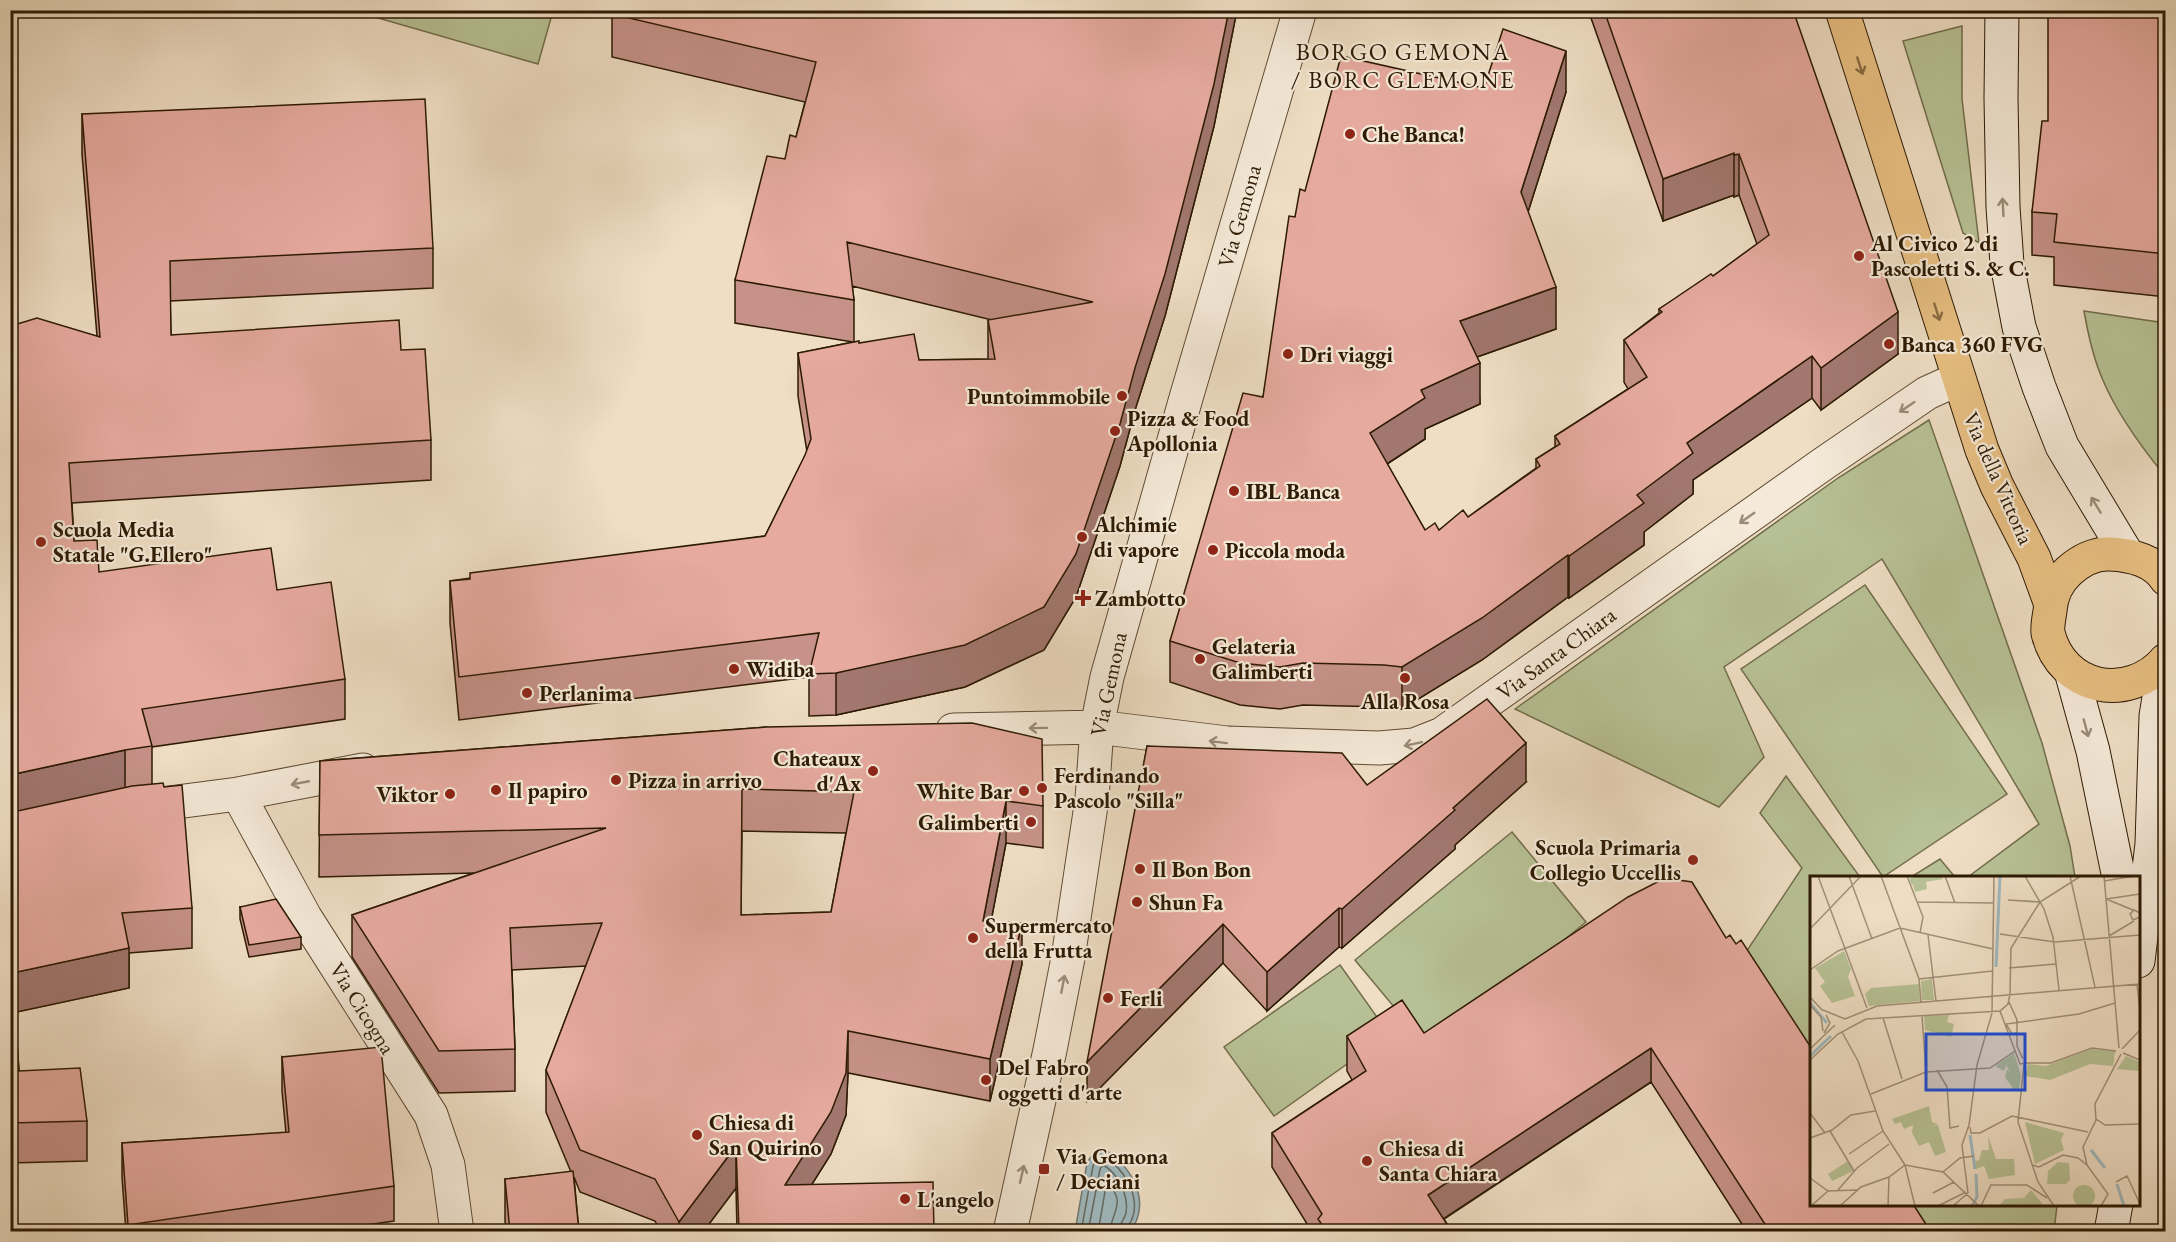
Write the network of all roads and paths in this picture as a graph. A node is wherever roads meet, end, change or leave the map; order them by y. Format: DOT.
graph roads {
  1 [pos="1300,10"];
  2 [pos="1842,10"];
  3 [pos="2002,10"];
  4 [pos="1958,379"];
  5 [pos="2127,554"];
  6 [pos="2166,579"];
  7 [pos="2050,602"];
  8 [pos="2165,661"];
  9 [pos="2071,671"];
  10 [pos="1096,727"];
  11 [pos="927,731"];
  12 [pos="397,767"];
  13 [pos="238,794"];
  14 [pos="108,813"];
  15 [pos="2118,876"];
  16 [pos="2140,952"];
  17 [pos="2116,1206"];
  18 [pos="457,1232"];
  19 [pos="1010,1232"];
  20 [pos="2111,1232"];
  1 -- 10 [label="street, Via Gemona"];
  2 -- 4 [label="main road, Via della Vittoria, one-way"];
  5 -- 3 [label="street, one-way"];
  4 -- 7 [label="main road, Via della Vittoria"];
  4 -- 10 [label="street, Via Santa Chiara, one-way"];
  5 -- 6 [label="main road"];
  5 -- 7 [label="main road"];
  7 -- 9 [label="main road"];
  8 -- 9 [label="main road"];
  8 -- 16 [label="street"];
  9 -- 15 [label="street, one-way"];
  10 -- 11 [label="street, Via Santa Chiara, one-way"];
  19 -- 10 [label="street, Via Gemona, one-way"];
  12 -- 13 [label="street, one-way"];
  13 -- 14 [label="street"];
  13 -- 18 [label="street, Via Cicogna"];
  17 -- 20 [label="street"];
}
